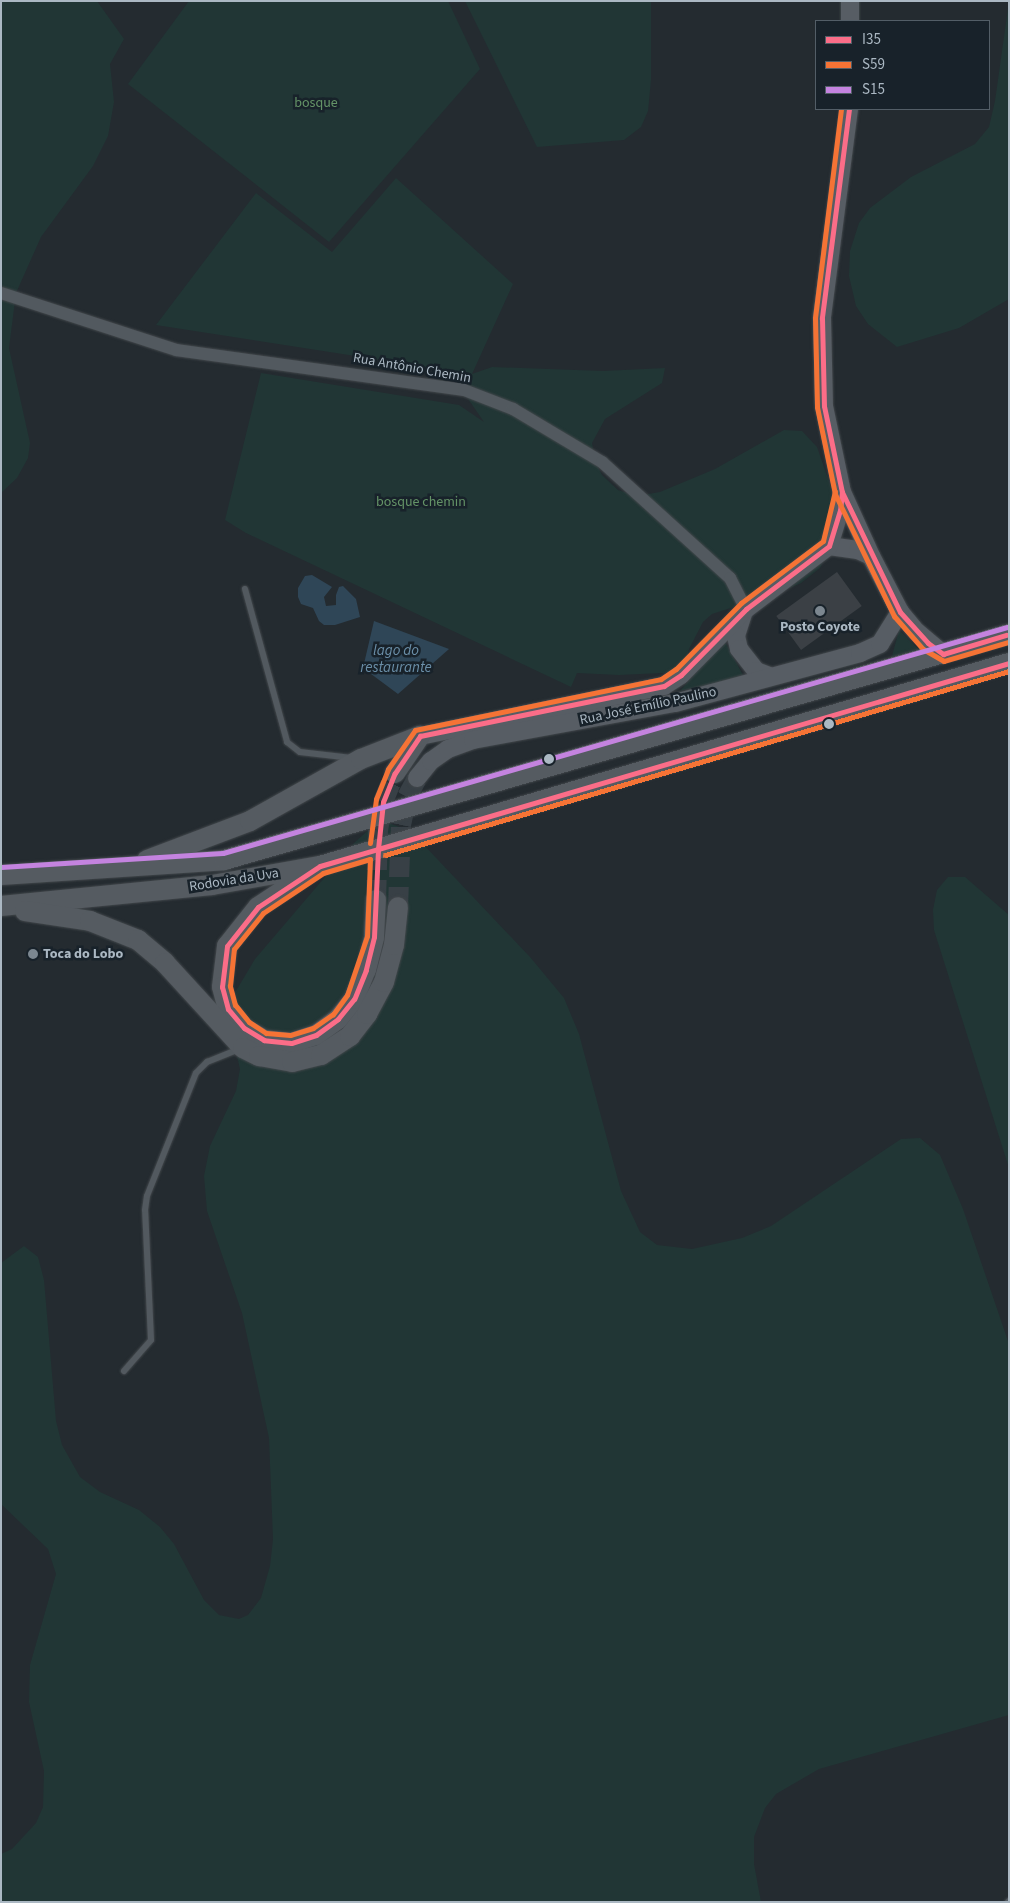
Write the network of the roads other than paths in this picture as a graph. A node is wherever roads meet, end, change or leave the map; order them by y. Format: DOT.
graph roads {
  1 [pos="850,1"];
  2 [pos="850,20"];
  3 [pos="849,110"];
  4 [pos="1,293"];
  5 [pos="842,492"];
  6 [pos="829,546"];
  7 [pos="871,556"];
  8 [pos="245,588"];
  9 [pos="746,610"];
  10 [pos="900,612"];
  11 [pos="1009,634"];
  12 [pos="942,654"];
  13 [pos="1009,663"];
  14 [pos="769,676"];
  15 [pos="420,736"];
  16 [pos="361,759"];
  17 [pos="395,773"];
  18 [pos="417,778"];
  19 [pos="132,865"];
  20 [pos="320,866"];
  21 [pos="1,874"];
  22 [pos="376,900"];
  23 [pos="1,907"];
  24 [pos="398,907"];
  25 [pos="243,1048"];
  26 [pos="124,1371"];
  1 -- 2 [label="street"];
  3 -- 5 [label="street"];
  4 -- 9 [label="street, Rua Antônio Chemin"];
  5 -- 6 [label="street"];
  5 -- 7 [label="street"];
  6 -- 7 [label="street"];
  6 -- 9 [label="street, Rua José Emílio Paulino"];
  7 -- 10 [label="street"];
  8 -- 16 [label="lane"];
  9 -- 14 [label="street"];
  9 -- 15 [label="street, Rua José Emílio Paulino"];
  10 -- 12 [label="street"];
  10 -- 14 [label="street, Rua José Emílio Paulino"];
  11 -- 12 [label="main road, Rodovia da Uva"];
  12 -- 19 [label="main road, Rodovia da Uva"];
  13 -- 20 [label="main road, Rodovia da Uva"];
  14 -- 18 [label="street, Rua José Emílio Paulino"];
  15 -- 16 [label="main road"];
  15 -- 17 [label="main road"];
  16 -- 19 [label="main road"];
  19 -- 21 [label="main road, Rodovia da Uva"];
  20 -- 22 [label="main road"];
  20 -- 23 [label="main road, Rodovia da Uva"];
  23 -- 25 [label="main road"];
  24 -- 25 [label="main road"];
  25 -- 26 [label="lane"];
}
